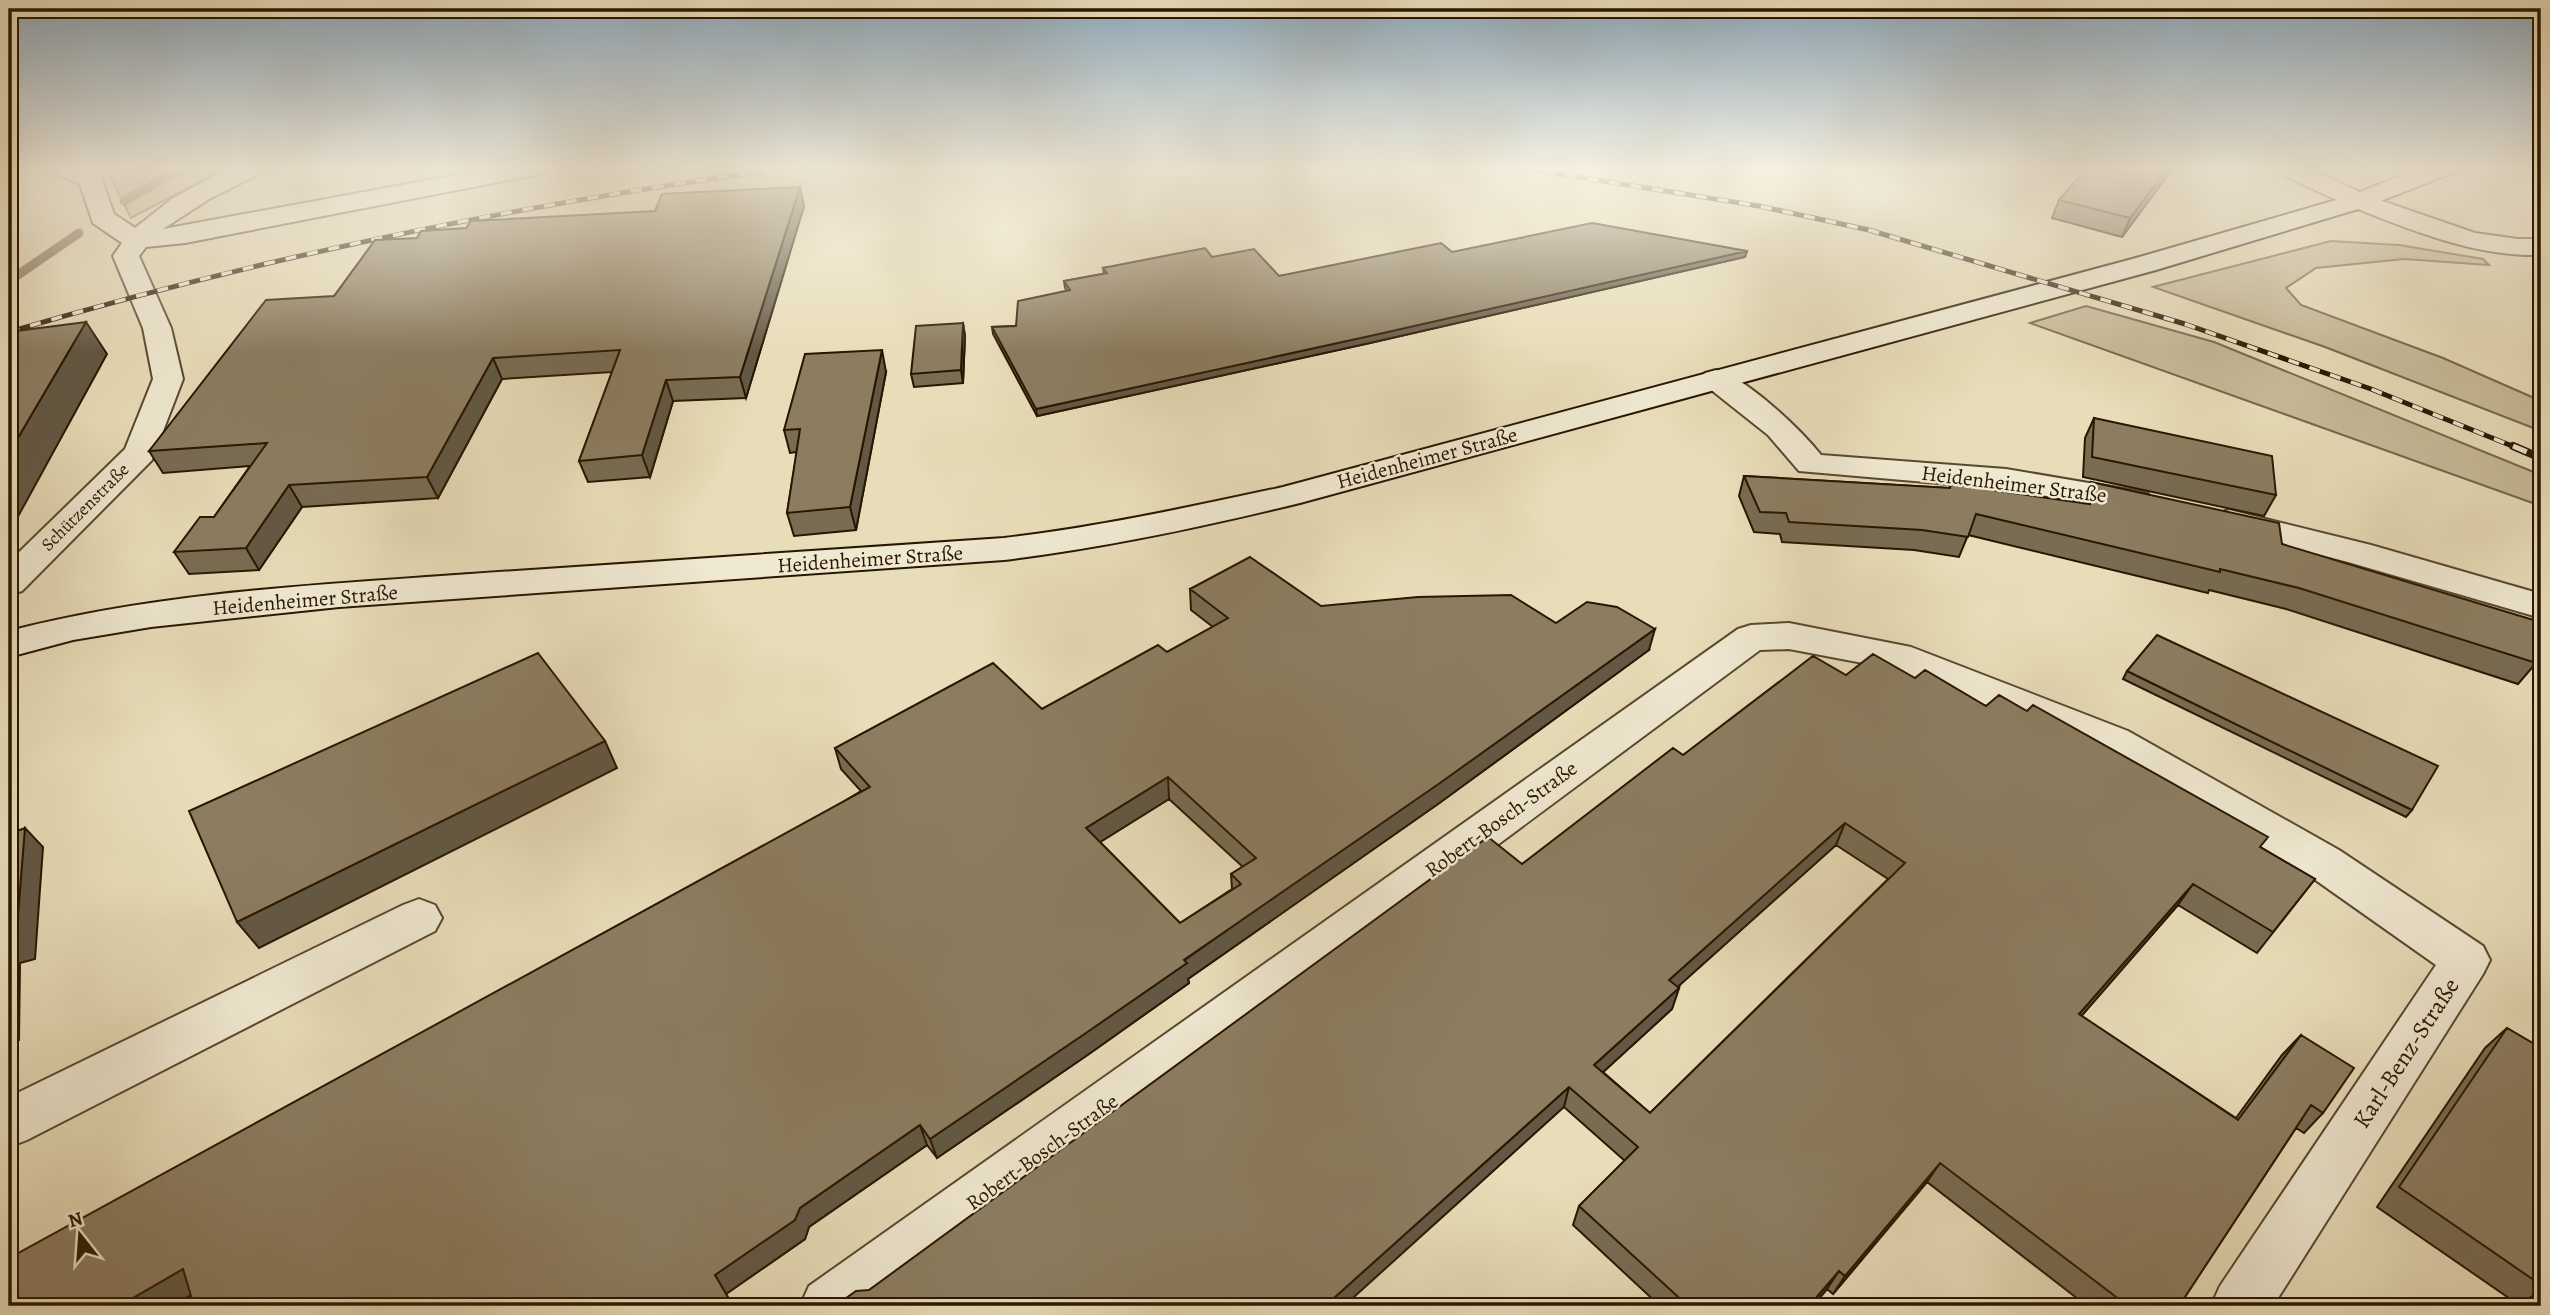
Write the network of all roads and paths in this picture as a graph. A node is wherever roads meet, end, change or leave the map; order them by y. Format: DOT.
graph roads {
  1 [pos="119,229"];
  2 [pos="149,229"];
  3 [pos="214,229"];
  4 [pos="2261,229"];
  5 [pos="2443,229"];
  6 [pos="135,240"];
  7 [pos="2541,247"];
  8 [pos="1716,379"];
  9 [pos="9,583"];
  10 [pos="2541,606"];
  11 [pos="151,615"];
  12 [pos="9,644"];
  13 [pos="9,666"];
  14 [pos="2235,810"];
  15 [pos="419,918"];
  16 [pos="9,1123"];
  17 [pos="830,1306"];
  18 [pos="2240,1306"];
  1 -- 6 [label="street"];
  2 -- 6 [label="street"];
  3 -- 6 [label="street"];
  4 -- 8 [label="street, Heidenheimer Straße"];
  5 -- 7 [label="street"];
  6 -- 9 [label="street, Schützenstraße"];
  8 -- 10 [label="street, Heidenheimer Straße"];
  8 -- 11 [label="street, Heidenheimer Straße"];
  11 -- 12 [label="street, Heidenheimer Straße"];
  11 -- 13 [label="street"];
  14 -- 17 [label="street, Robert-Bosch-Straße"];
  14 -- 18 [label="street, Karl-Benz-Straße"];
  15 -- 16 [label="street"];
}
